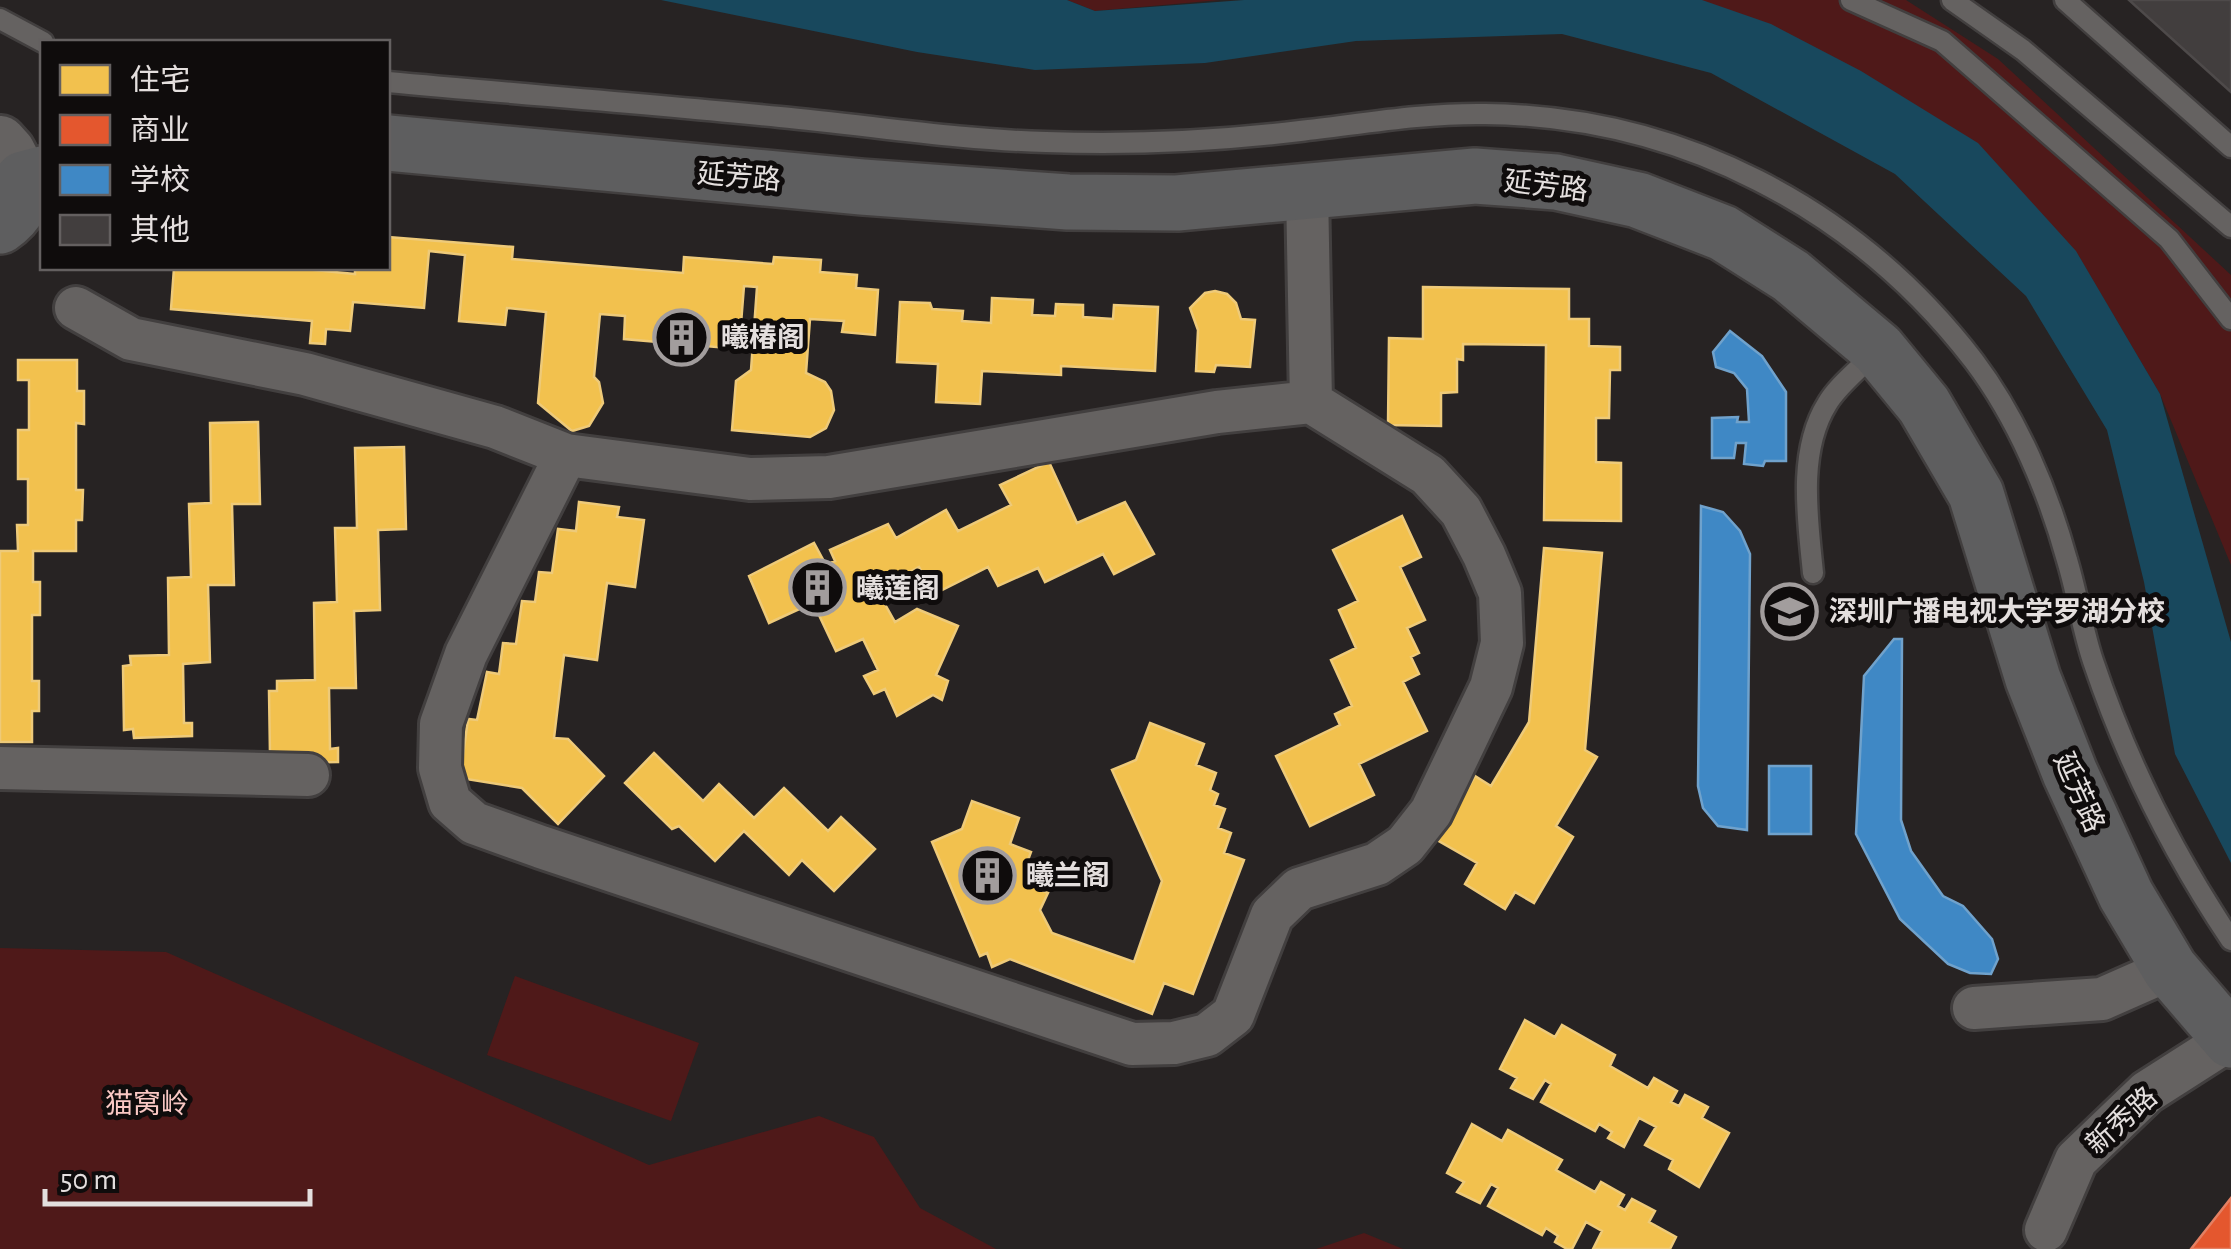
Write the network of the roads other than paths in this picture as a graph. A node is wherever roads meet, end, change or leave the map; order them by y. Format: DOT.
graph roads {
  1 [pos="1851,0"];
  2 [pos="1952,0"];
  3 [pos="2065,0"];
  4 [pos="0,19"];
  5 [pos="40,40"];
  6 [pos="390,82"];
  7 [pos="390,143"];
  8 [pos="2231,147"];
  9 [pos="1307,190"];
  10 [pos="2231,227"];
  11 [pos="76,308"];
  12 [pos="2231,319"];
  13 [pos="1878,349"];
  14 [pos="1310,402"];
  15 [pos="566,455"];
  16 [pos="1813,574"];
  17 [pos="0,768"];
  18 [pos="308,774"];
  19 [pos="2231,940"];
  20 [pos="2170,969"];
  21 [pos="1974,1008"];
  22 [pos="2230,1040"];
  23 [pos="2046,1230"];
  1 -- 12 [label="lane"];
  2 -- 10 [label="lane"];
  3 -- 8 [label="lane"];
  4 -- 5 [label="lane"];
  6 -- 19 [label="lane"];
  7 -- 9 [label="main road, 延芳路"];
  9 -- 13 [label="main road, 延芳路"];
  9 -- 14 [label="street"];
  11 -- 15 [label="street"];
  13 -- 16 [label="lane"];
  13 -- 20 [label="main road, 延芳路"];
  14 -- 15 [label="street"];
  14 -- 15 [label="street"];
  17 -- 18 [label="street"];
  20 -- 21 [label="street"];
  20 -- 22 [label="main road, 延芳路"];
  22 -- 23 [label="street, 新秀路"];
}
